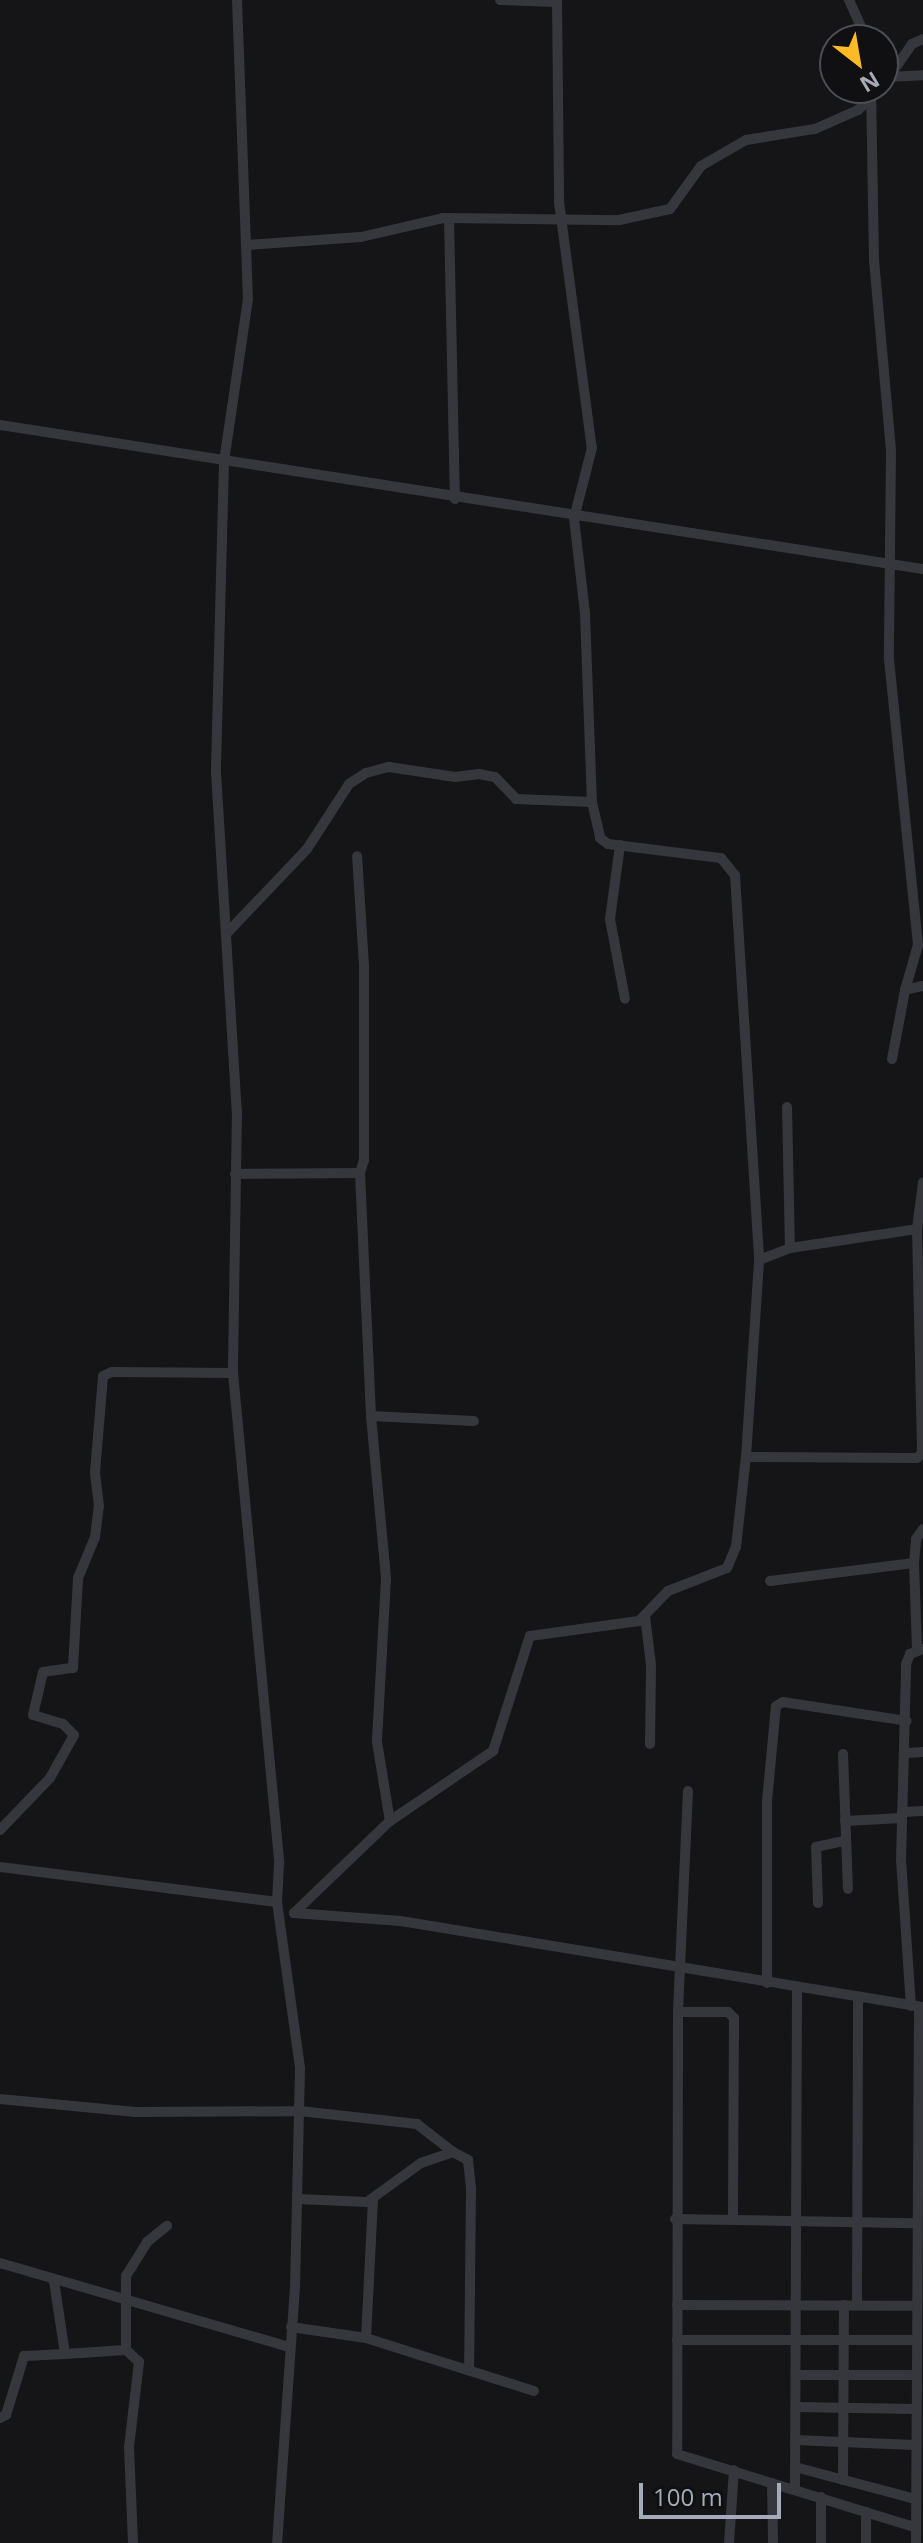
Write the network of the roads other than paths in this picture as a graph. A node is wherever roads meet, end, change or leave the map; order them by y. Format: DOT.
graph roads {
  1 [pos="237,0"];
  2 [pos="500,0"];
  3 [pos="849,0"];
  4 [pos="557,1"];
  5 [pos="860,24"];
  6 [pos="923,39"];
  7 [pos="899,63"];
  8 [pos="923,75"];
  9 [pos="899,81"];
  10 [pos="854,104"];
  11 [pos="871,104"];
  12 [pos="561,217"];
  13 [pos="449,218"];
  14 [pos="247,245"];
  15 [pos="0,425"];
  16 [pos="224,462"];
  17 [pos="455,499"];
  18 [pos="574,518"];
  19 [pos="893,564"];
  20 [pos="923,569"];
  21 [pos="592,802"];
  22 [pos="620,845"];
  23 [pos="357,856"];
  24 [pos="227,933"];
  25 [pos="923,986"];
  26 [pos="905,990"];
  27 [pos="625,999"];
  28 [pos="892,1059"];
  29 [pos="787,1107"];
  30 [pos="360,1173"];
  31 [pos="235,1174"];
  32 [pos="923,1182"];
  33 [pos="917,1229"];
  34 [pos="790,1248"];
  35 [pos="759,1260"];
  36 [pos="921,1278"];
  37 [pos="233,1373"];
  38 [pos="371,1416"];
  39 [pos="474,1421"];
  40 [pos="922,1452"];
  41 [pos="746,1457"];
  42 [pos="923,1529"];
  43 [pos="914,1563"];
  44 [pos="770,1581"];
  45 [pos="645,1616"];
  46 [pos="920,1649"];
  47 [pos="907,1721"];
  48 [pos="650,1744"];
  49 [pos="923,1752"];
  50 [pos="907,1753"];
  51 [pos="843,1754"];
  52 [pos="688,1791"];
  53 [pos="923,1811"];
  54 [pos="902,1815"];
  55 [pos="390,1821"];
  56 [pos="845,1821"];
  57 [pos="0,1830"];
  58 [pos="844,1841"];
  59 [pos="0,1867"];
  60 [pos="848,1889"];
  61 [pos="818,1903"];
  62 [pos="279,1907"];
  63 [pos="294,1913"];
  64 [pos="681,1966"];
  65 [pos="767,1983"];
  66 [pos="797,1987"];
  67 [pos="858,1997"];
  68 [pos="918,2007"];
  69 [pos="678,2012"];
  70 [pos="0,2099"];
  71 [pos="300,2111"];
  72 [pos="453,2152"];
  73 [pos="298,2199"];
  74 [pos="373,2200"];
  75 [pos="675,2219"];
  76 [pos="733,2220"];
  77 [pos="796,2221"];
  78 [pos="855,2222"];
  79 [pos="914,2223"];
  80 [pos="167,2226"];
  81 [pos="0,2263"];
  82 [pos="54,2281"];
  83 [pos="126,2301"];
  84 [pos="677,2305"];
  85 [pos="796,2305"];
  86 [pos="844,2305"];
  87 [pos="857,2305"];
  88 [pos="914,2306"];
  89 [pos="291,2327"];
  90 [pos="366,2338"];
  91 [pos="677,2340"];
  92 [pos="796,2340"];
  93 [pos="844,2340"];
  94 [pos="914,2340"];
  95 [pos="289,2347"];
  96 [pos="126,2350"];
  97 [pos="65,2354"];
  98 [pos="469,2368"];
  99 [pos="796,2375"];
  100 [pos="844,2375"];
  101 [pos="915,2375"];
  102 [pos="534,2391"];
  103 [pos="796,2407"];
  104 [pos="844,2408"];
  105 [pos="915,2409"];
  106 [pos="0,2418"];
  107 [pos="795,2440"];
  108 [pos="843,2442"];
  109 [pos="915,2445"];
  110 [pos="795,2467"];
  111 [pos="734,2470"];
  112 [pos="843,2480"];
  113 [pos="772,2483"];
  114 [pos="795,2490"];
  115 [pos="821,2497"];
  116 [pos="915,2499"];
  117 [pos="866,2512"];
  118 [pos="915,2527"];
  119 [pos="133,2543"];
  120 [pos="277,2543"];
  121 [pos="729,2543"];
  122 [pos="773,2543"];
  123 [pos="821,2543"];
  124 [pos="866,2543"];
  125 [pos="916,2543"];
  1 -- 14 [label="street"];
  2 -- 4 [label="street"];
  3 -- 5 [label="street"];
  4 -- 12 [label="street"];
  6 -- 7 [label="street"];
  8 -- 9 [label="street"];
  10 -- 12 [label="street"];
  11 -- 19 [label="street"];
  12 -- 13 [label="street"];
  12 -- 18 [label="street"];
  13 -- 14 [label="street"];
  13 -- 17 [label="street"];
  14 -- 16 [label="street"];
  15 -- 16 [label="street"];
  16 -- 17 [label="street"];
  16 -- 24 [label="street"];
  17 -- 18 [label="street"];
  18 -- 19 [label="street"];
  18 -- 21 [label="street"];
  19 -- 20 [label="street"];
  19 -- 26 [label="street"];
  21 -- 22 [label="street"];
  21 -- 24 [label="street"];
  22 -- 27 [label="street"];
  22 -- 35 [label="street"];
  23 -- 30 [label="street"];
  24 -- 31 [label="street"];
  25 -- 26 [label="street"];
  26 -- 28 [label="street"];
  29 -- 34 [label="street"];
  30 -- 31 [label="street"];
  30 -- 38 [label="street"];
  31 -- 37 [label="street"];
  32 -- 33 [label="street"];
  33 -- 34 [label="street"];
  33 -- 36 [label="street"];
  34 -- 35 [label="street"];
  35 -- 41 [label="street"];
  36 -- 40 [label="street"];
  37 -- 57 [label="street"];
  37 -- 62 [label="street"];
  38 -- 39 [label="street"];
  38 -- 55 [label="street"];
  40 -- 41 [label="street"];
  41 -- 45 [label="street"];
  42 -- 43 [label="street"];
  43 -- 44 [label="street"];
  43 -- 46 [label="street"];
  45 -- 48 [label="street"];
  45 -- 55 [label="street"];
  46 -- 47 [label="street"];
  47 -- 50 [label="street"];
  47 -- 65 [label="street"];
  49 -- 50 [label="street"];
  50 -- 54 [label="street"];
  51 -- 56 [label="street"];
  52 -- 64 [label="street"];
  53 -- 54 [label="street"];
  54 -- 56 [label="street"];
  54 -- 68 [label="street"];
  55 -- 63 [label="street"];
  56 -- 58 [label="street"];
  58 -- 60 [label="street"];
  58 -- 61 [label="street"];
  59 -- 62 [label="street"];
  62 -- 63 [label="street"];
  62 -- 71 [label="street"];
  63 -- 64 [label="street"];
  64 -- 65 [label="street"];
  64 -- 69 [label="street"];
  65 -- 66 [label="street"];
  66 -- 67 [label="street"];
  66 -- 77 [label="street"];
  67 -- 68 [label="street"];
  67 -- 78 [label="street"];
  68 -- 79 [label="street"];
  69 -- 75 [label="street"];
  69 -- 76 [label="street"];
  70 -- 71 [label="street"];
  71 -- 72 [label="street"];
  71 -- 73 [label="street"];
  72 -- 74 [label="street"];
  72 -- 98 [label="street"];
  73 -- 74 [label="street"];
  73 -- 89 [label="street"];
  74 -- 90 [label="street"];
  75 -- 76 [label="street"];
  75 -- 84 [label="street"];
  76 -- 77 [label="street"];
  77 -- 78 [label="street"];
  77 -- 85 [label="street"];
  78 -- 79 [label="street"];
  78 -- 87 [label="street"];
  79 -- 88 [label="street"];
  80 -- 83 [label="street"];
  81 -- 82 [label="street"];
  82 -- 83 [label="street"];
  82 -- 97 [label="street"];
  83 -- 95 [label="street"];
  83 -- 96 [label="street"];
  84 -- 85 [label="street"];
  84 -- 91 [label="street"];
  85 -- 86 [label="street"];
  85 -- 92 [label="street"];
  86 -- 87 [label="street"];
  86 -- 93 [label="street"];
  87 -- 88 [label="street"];
  88 -- 94 [label="street"];
  89 -- 90 [label="street"];
  89 -- 95 [label="street"];
  90 -- 98 [label="street"];
  91 -- 92 [label="street"];
  91 -- 111 [label="street"];
  92 -- 93 [label="street"];
  92 -- 99 [label="street"];
  93 -- 94 [label="street"];
  93 -- 100 [label="street"];
  94 -- 101 [label="street"];
  95 -- 120 [label="street"];
  96 -- 97 [label="street"];
  96 -- 119 [label="street"];
  97 -- 106 [label="street"];
  98 -- 102 [label="street"];
  99 -- 100 [label="street"];
  99 -- 103 [label="street"];
  100 -- 101 [label="street"];
  100 -- 104 [label="street"];
  101 -- 105 [label="street"];
  103 -- 104 [label="street"];
  103 -- 107 [label="street"];
  104 -- 105 [label="street"];
  104 -- 108 [label="street"];
  105 -- 109 [label="street"];
  107 -- 108 [label="street"];
  107 -- 110 [label="street"];
  108 -- 109 [label="street"];
  108 -- 112 [label="street"];
  109 -- 116 [label="street"];
  110 -- 112 [label="street"];
  110 -- 114 [label="street"];
  111 -- 113 [label="street"];
  111 -- 121 [label="street"];
  112 -- 116 [label="street"];
  113 -- 114 [label="street"];
  113 -- 122 [label="street"];
  114 -- 115 [label="street"];
  115 -- 117 [label="street"];
  115 -- 123 [label="street"];
  116 -- 118 [label="street"];
  117 -- 118 [label="street"];
  117 -- 124 [label="street"];
  118 -- 125 [label="street"];
}
